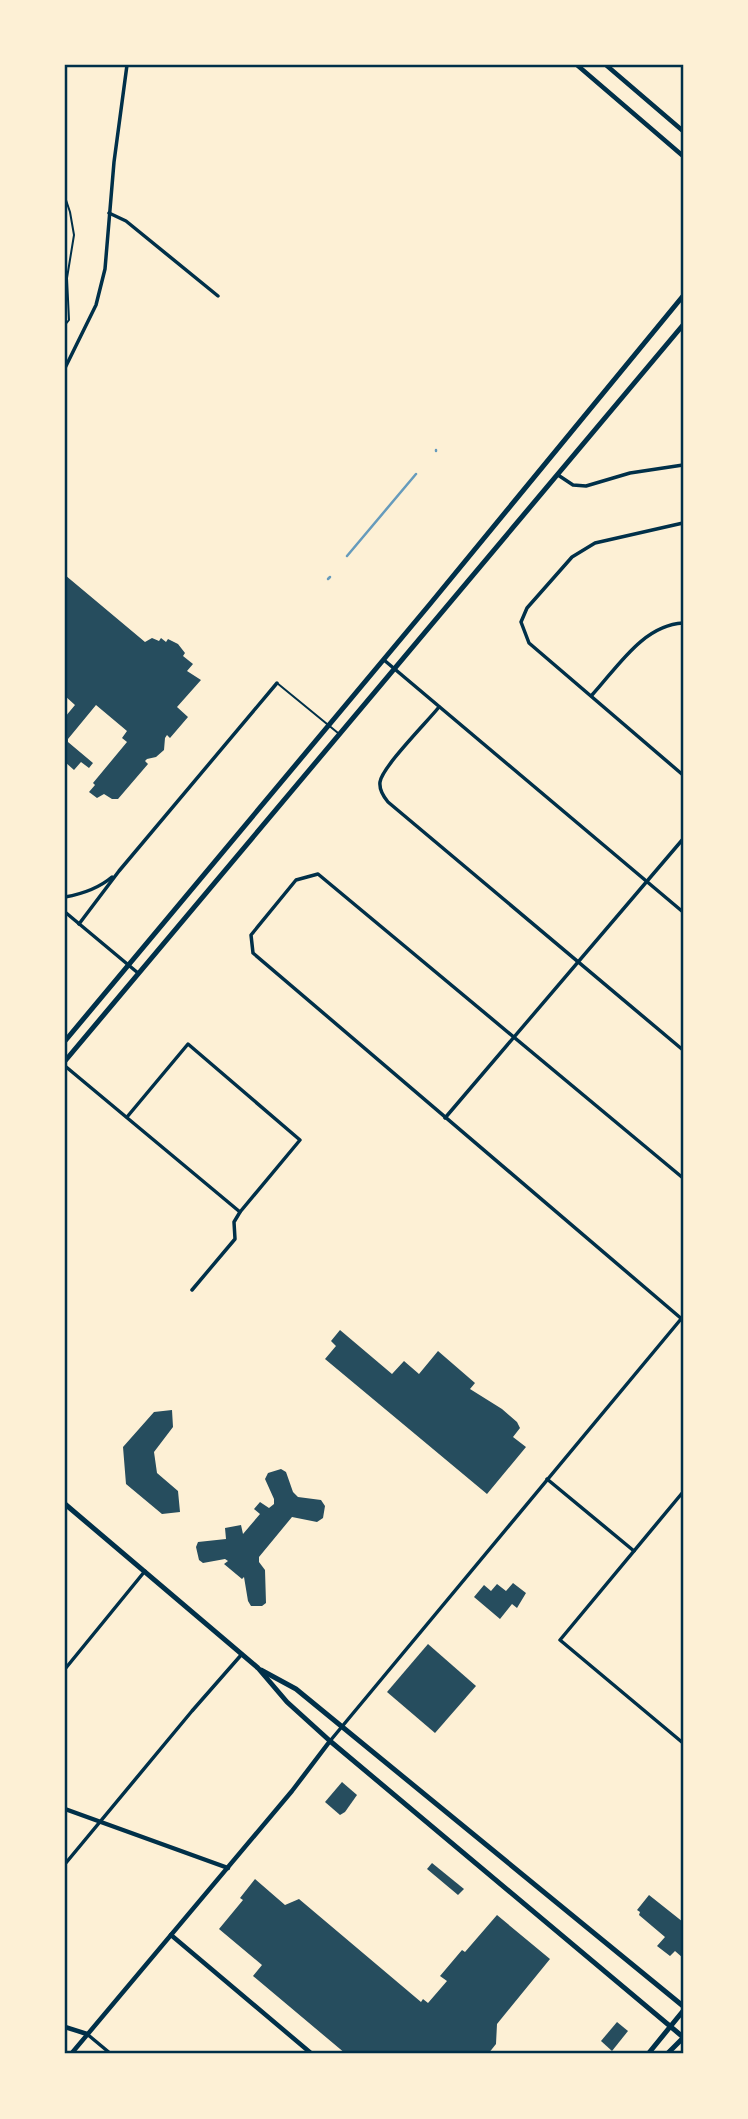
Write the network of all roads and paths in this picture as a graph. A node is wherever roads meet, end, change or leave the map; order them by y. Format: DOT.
graph roads {
  1 [pos="127,65"];
  2 [pos="577,65"];
  3 [pos="606,65"];
  4 [pos="683,131"];
  5 [pos="65,142"];
  6 [pos="683,156"];
  7 [pos="65,176"];
  8 [pos="65,197"];
  9 [pos="109,213"];
  10 [pos="218,296"];
  11 [pos="683,296"];
  12 [pos="65,325"];
  13 [pos="683,325"];
  14 [pos="65,368"];
  15 [pos="683,465"];
  16 [pos="558,475"];
  17 [pos="683,523"];
  18 [pos="683,622"];
  19 [pos="384,660"];
  20 [pos="394,668"];
  21 [pos="277,683"];
  22 [pos="592,695"];
  23 [pos="439,707"];
  24 [pos="329,725"];
  25 [pos="339,734"];
  26 [pos="683,775"];
  27 [pos="683,839"];
  28 [pos="119,871"];
  29 [pos="648,882"];
  30 [pos="65,897"];
  31 [pos="65,912"];
  32 [pos="683,912"];
  33 [pos="79,923"];
  34 [pos="580,962"];
  35 [pos="128,965"];
  36 [pos="138,973"];
  37 [pos="516,1038"];
  38 [pos="65,1041"];
  39 [pos="683,1050"];
  40 [pos="65,1064"];
  41 [pos="127,1117"];
  42 [pos="445,1118"];
  43 [pos="683,1178"];
  44 [pos="240,1212"];
  45 [pos="192,1290"];
  46 [pos="682,1319"];
  47 [pos="547,1479"];
  48 [pos="683,1492"];
  49 [pos="65,1504"];
  50 [pos="634,1551"];
  51 [pos="145,1571"];
  52 [pos="242,1654"];
  53 [pos="65,1668"];
  54 [pos="258,1668"];
  55 [pos="341,1728"];
  56 [pos="330,1741"];
  57 [pos="683,1743"];
  58 [pos="65,1809"];
  59 [pos="101,1822"];
  60 [pos="65,1864"];
  61 [pos="228,1868"];
  62 [pos="171,1935"];
  63 [pos="683,2008"];
  64 [pos="671,2026"];
  65 [pos="65,2027"];
  66 [pos="87,2035"];
  67 [pos="683,2037"];
  68 [pos="71,2054"];
  69 [pos="111,2054"];
  70 [pos="312,2054"];
  71 [pos="648,2054"];
  72 [pos="667,2054"];
  1 -- 9 [label="street"];
  2 -- 6 [label="street"];
  3 -- 4 [label="street"];
  5 -- 7 [label="path"];
  8 -- 12 [label="path"];
  9 -- 10 [label="street"];
  9 -- 14 [label="street"];
  11 -- 19 [label="main road"];
  13 -- 16 [label="main road"];
  15 -- 16 [label="street"];
  16 -- 20 [label="main road"];
  17 -- 22 [label="street"];
  18 -- 22 [label="street"];
  19 -- 20 [label="street"];
  19 -- 24 [label="main road"];
  20 -- 23 [label="street"];
  20 -- 25 [label="main road"];
  21 -- 24 [label="lane"];
  21 -- 28 [label="street"];
  22 -- 26 [label="street"];
  23 -- 29 [label="street"];
  23 -- 34 [label="street"];
  24 -- 25 [label="lane"];
  24 -- 35 [label="main road"];
  25 -- 36 [label="main road"];
  27 -- 29 [label="street"];
  28 -- 30 [label="street"];
  28 -- 33 [label="street"];
  29 -- 32 [label="street"];
  29 -- 34 [label="street"];
  31 -- 33 [label="street"];
  33 -- 35 [label="street"];
  34 -- 37 [label="street"];
  34 -- 39 [label="street"];
  35 -- 36 [label="street"];
  35 -- 38 [label="main road"];
  36 -- 40 [label="main road"];
  37 -- 42 [label="street"];
  37 -- 42 [label="street"];
  37 -- 43 [label="street"];
  40 -- 41 [label="street"];
  41 -- 44 [label="street"];
  41 -- 44 [label="street"];
  42 -- 46 [label="street"];
  44 -- 45 [label="street"];
  46 -- 47 [label="street"];
  47 -- 50 [label="street"];
  47 -- 55 [label="street"];
  48 -- 50 [label="street"];
  49 -- 51 [label="main road"];
  50 -- 57 [label="street"];
  51 -- 52 [label="main road"];
  51 -- 53 [label="street"];
  52 -- 54 [label="main road"];
  52 -- 59 [label="street"];
  54 -- 55 [label="main road"];
  54 -- 56 [label="main road"];
  55 -- 56 [label="street"];
  55 -- 63 [label="main road"];
  56 -- 61 [label="street"];
  56 -- 64 [label="main road"];
  58 -- 59 [label="street"];
  59 -- 60 [label="street"];
  59 -- 61 [label="street"];
  61 -- 62 [label="street"];
  62 -- 66 [label="street"];
  62 -- 70 [label="street"];
  63 -- 64 [label="main road"];
  64 -- 67 [label="main road"];
  64 -- 71 [label="main road"];
  65 -- 66 [label="street"];
  66 -- 68 [label="street"];
  66 -- 69 [label="street"];
  67 -- 72 [label="main road"];
}
